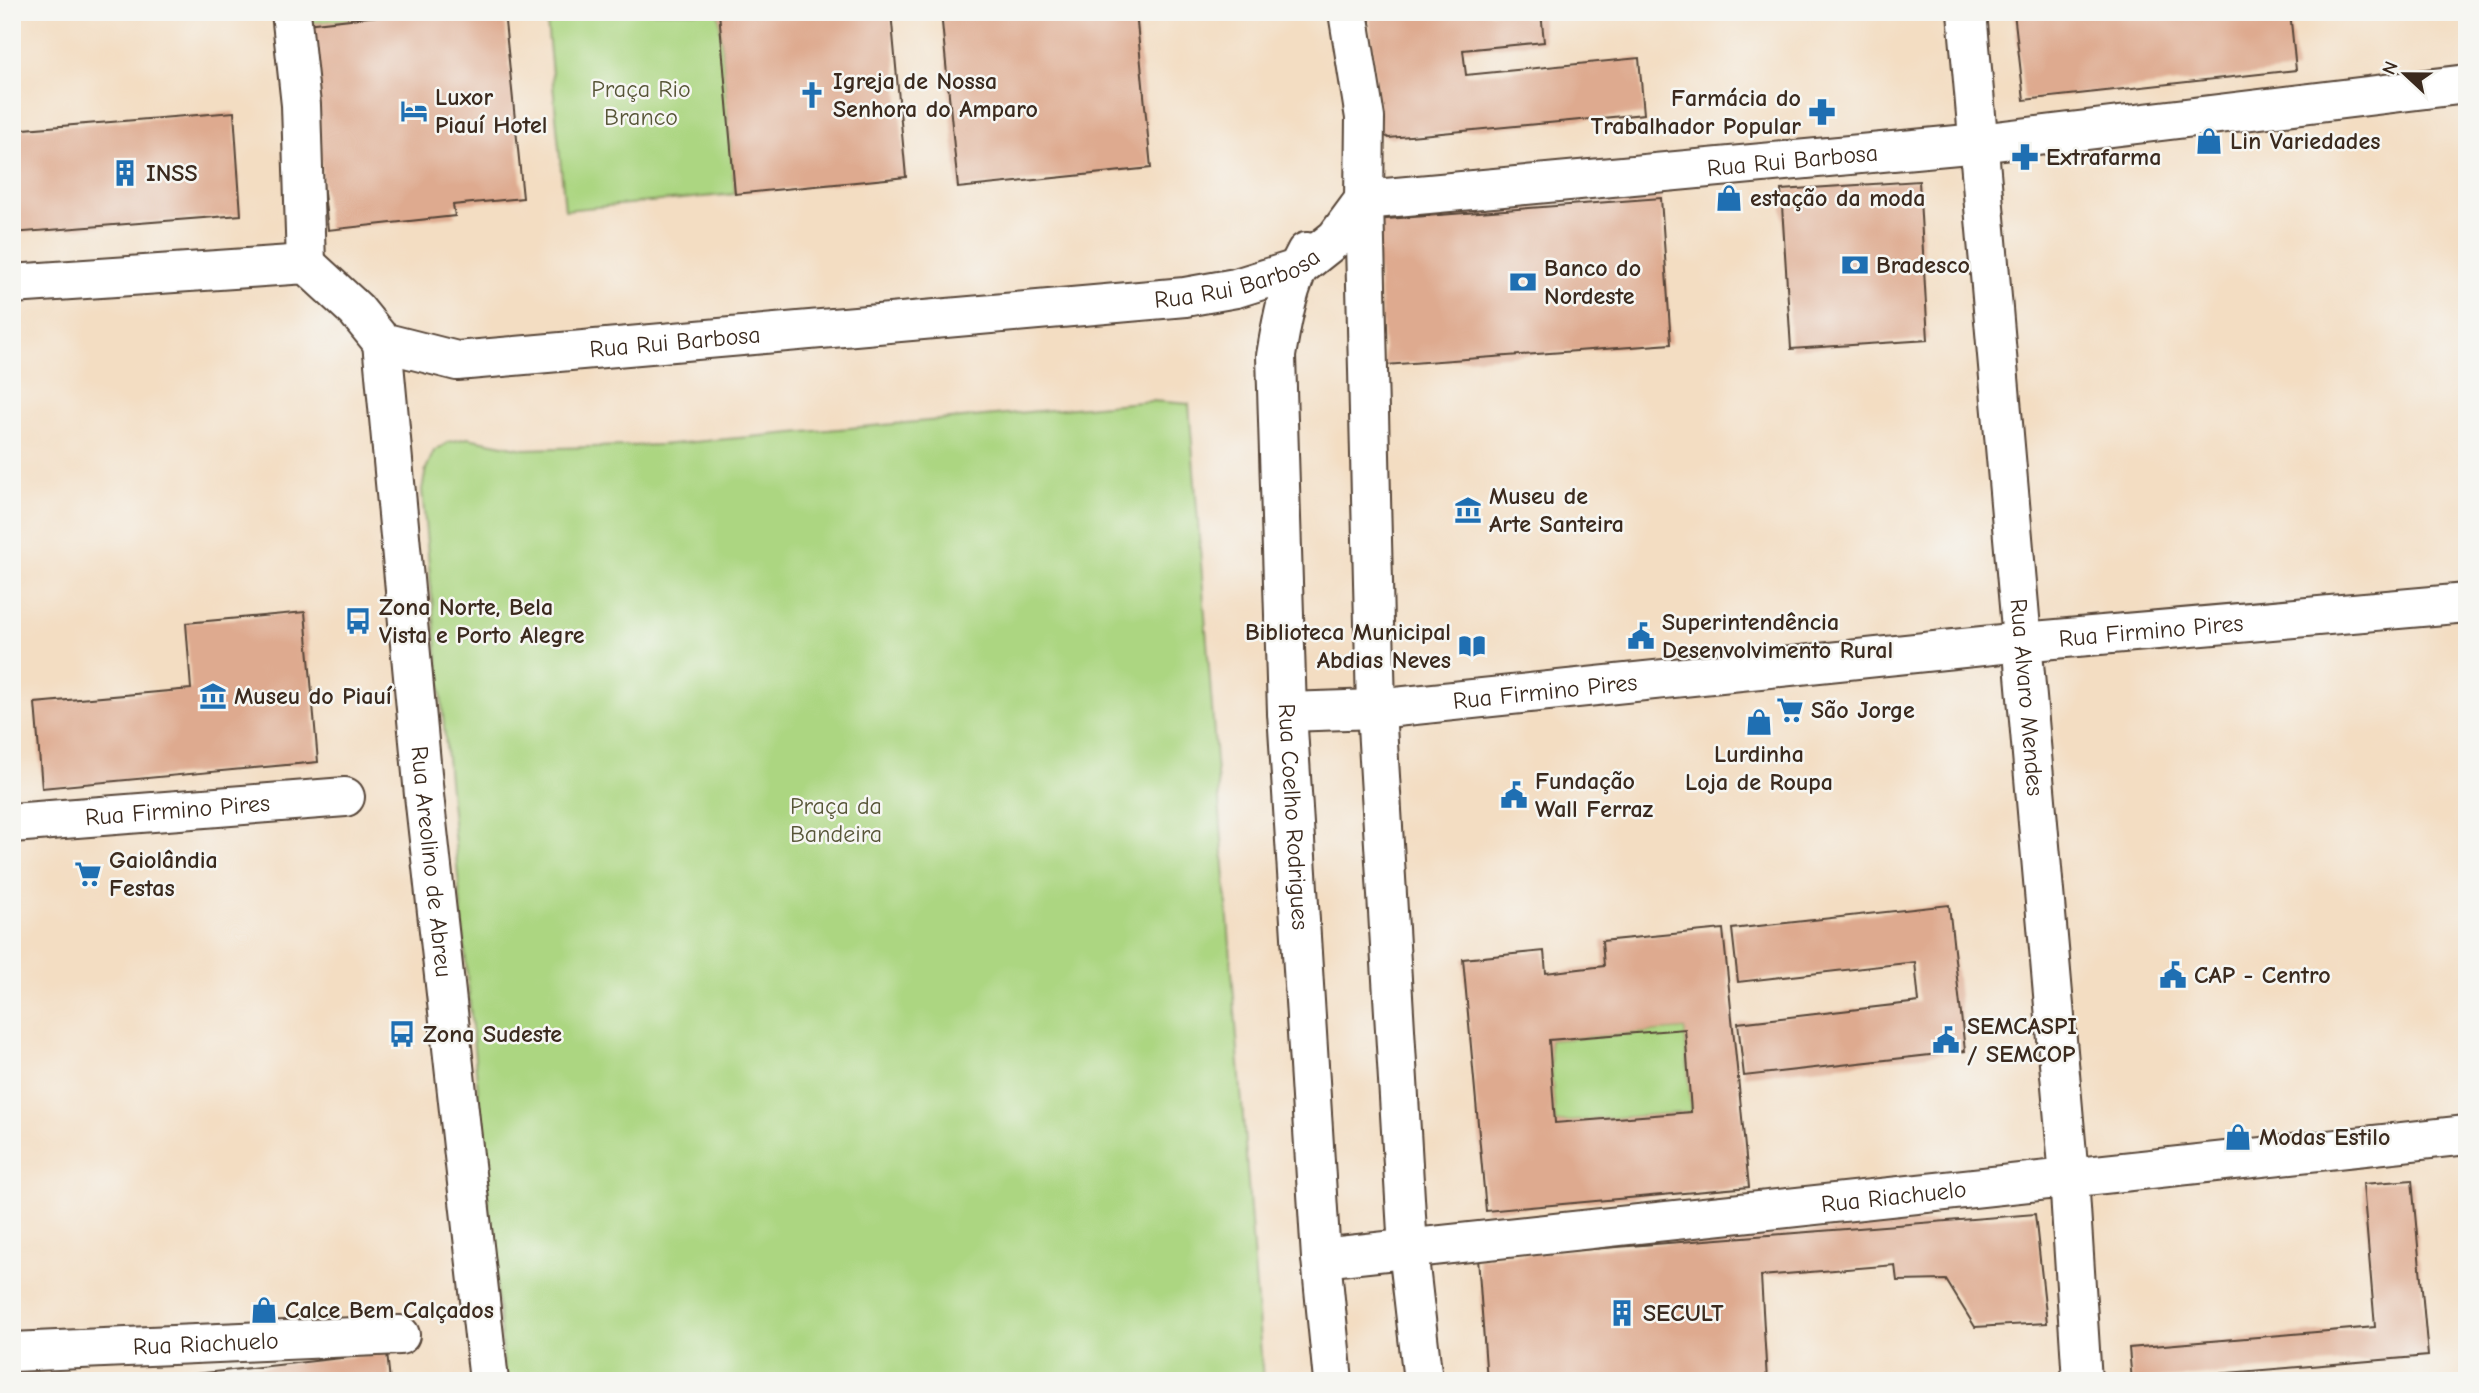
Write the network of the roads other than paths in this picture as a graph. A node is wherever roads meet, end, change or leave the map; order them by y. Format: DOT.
graph roads {
  1 [pos="291,12"];
  2 [pos="1348,12"];
  3 [pos="1968,12"];
  4 [pos="2467,84"];
  5 [pos="1979,143"];
  6 [pos="1364,146"];
  7 [pos="1364,200"];
  8 [pos="306,264"];
  9 [pos="1297,269"];
  10 [pos="12,284"];
  11 [pos="382,342"];
  12 [pos="2467,603"];
  13 [pos="2021,642"];
  14 [pos="1377,709"];
  15 [pos="1287,712"];
  16 [pos="345,797"];
  17 [pos="12,822"];
  18 [pos="2467,1135"];
  19 [pos="2069,1177"];
  20 [pos="1408,1250"];
  21 [pos="1321,1258"];
  22 [pos="400,1335"];
  23 [pos="12,1352"];
  24 [pos="489,1381"];
  25 [pos="1333,1381"];
  26 [pos="1423,1381"];
  27 [pos="2082,1381"];
  1 -- 8 [label="street"];
  2 -- 6 [label="street, Rua Coelho Rodrigues"];
  3 -- 5 [label="street, Rua Alvaro Mendes"];
  4 -- 5 [label="street, Rua Rui Barbosa"];
  5 -- 7 [label="street, Rua Rui Barbosa"];
  5 -- 13 [label="street, Rua Alvaro Mendes"];
  6 -- 7 [label="street, Rua Coelho Rodrigues"];
  6 -- 9 [label="street, Rua Coelho Rodrigues"];
  7 -- 9 [label="street, Rua Rui Barbosa"];
  7 -- 14 [label="street, Rua Coelho Rodrigues"];
  8 -- 10 [label="street"];
  8 -- 11 [label="street"];
  9 -- 11 [label="street, Rua Rui Barbosa"];
  9 -- 15 [label="street, Rua Coelho Rodrigues"];
  11 -- 24 [label="street, Rua Areolino de Abreu"];
  12 -- 13 [label="street, Rua Firmino Pires"];
  13 -- 14 [label="street, Rua Firmino Pires"];
  13 -- 19 [label="street, Rua Alvaro Mendes"];
  14 -- 15 [label="street, Rua Firmino Pires"];
  14 -- 20 [label="street"];
  15 -- 21 [label="street, Rua Coelho Rodrigues"];
  16 -- 17 [label="street, Rua Firmino Pires"];
  18 -- 19 [label="street, Rua Riachuelo"];
  19 -- 20 [label="street, Rua Riachuelo"];
  19 -- 27 [label="street, Rua Alvaro Mendes"];
  20 -- 21 [label="street, Rua Riachuelo"];
  20 -- 26 [label="street"];
  21 -- 25 [label="street, Rua Coelho Rodrigues"];
  22 -- 23 [label="street, Rua Riachuelo"];
}
